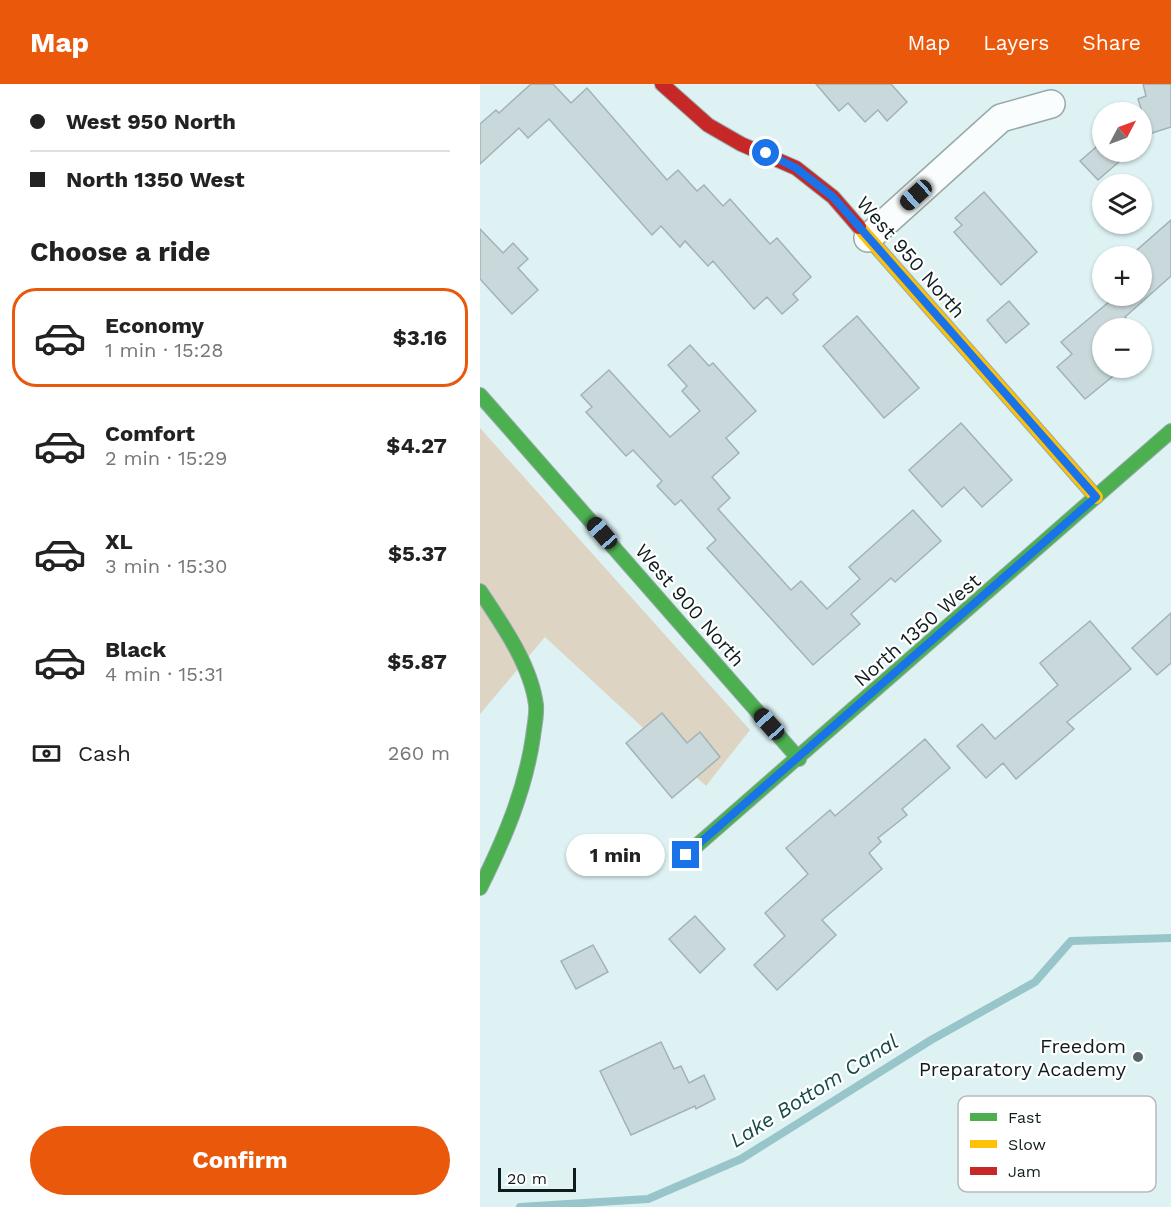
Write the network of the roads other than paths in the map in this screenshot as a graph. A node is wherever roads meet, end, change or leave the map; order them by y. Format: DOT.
graph roads {
  1 [pos="662,84"];
  2 [pos="1051,104"];
  3 [pos="868,238"];
  4 [pos="480,395"];
  5 [pos="1171,431"];
  6 [pos="1096,497"];
  7 [pos="480,591"];
  8 [pos="800,759"];
  9 [pos="686,855"];
  10 [pos="480,888"];
  1 -- 3 [label="street, West 950 North"];
  2 -- 3 [label="street"];
  3 -- 6 [label="street, West 950 North"];
  4 -- 8 [label="street, West 900 North"];
  5 -- 6 [label="street, North 1350 West"];
  6 -- 8 [label="street, North 1350 West"];
  7 -- 10 [label="street"];
  8 -- 9 [label="street, North 1350 West"];
}
